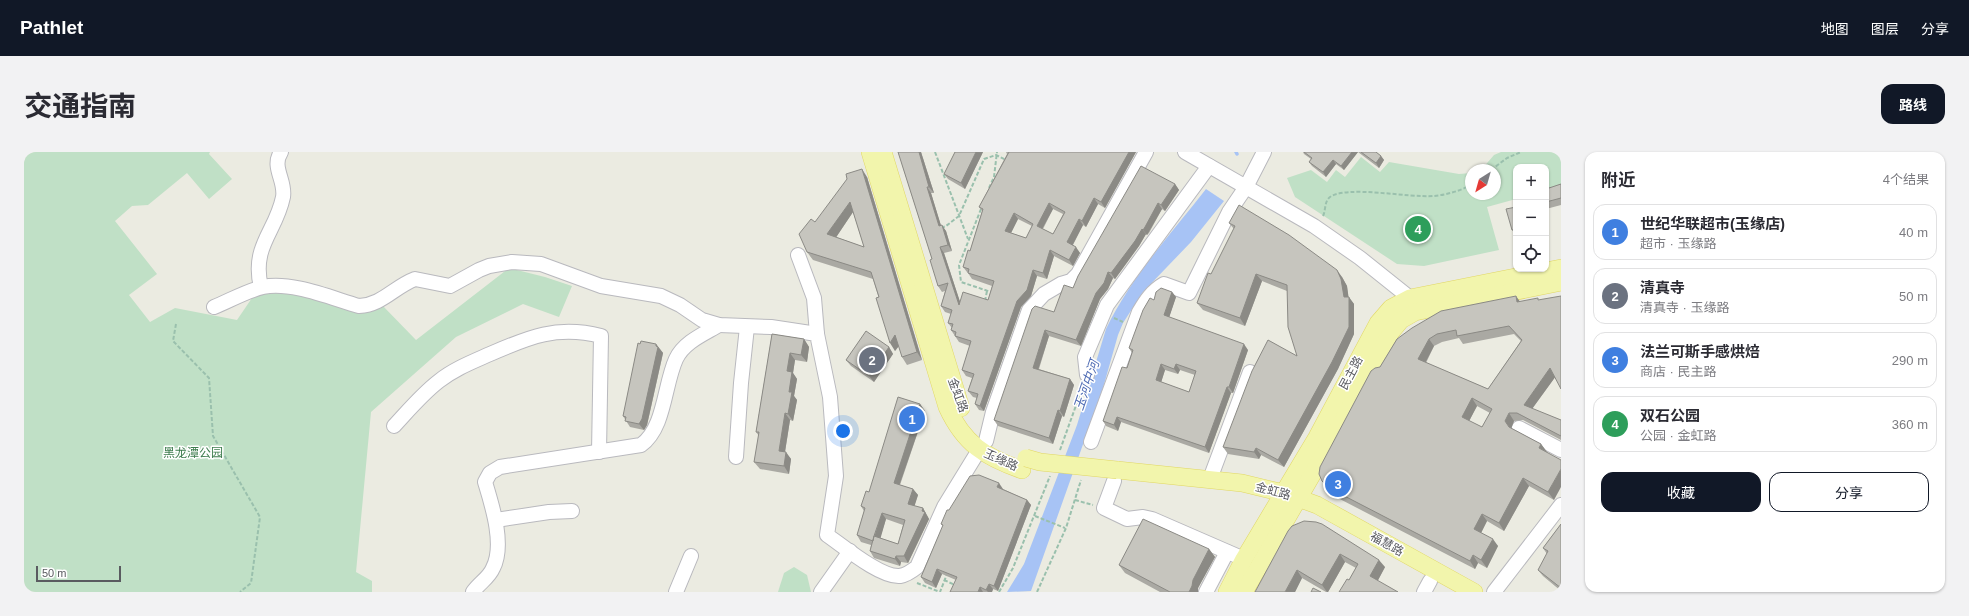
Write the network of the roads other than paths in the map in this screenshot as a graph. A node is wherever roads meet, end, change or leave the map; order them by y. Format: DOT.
graph roads {
  1 [pos="281,152"];
  2 [pos="870,152"];
  3 [pos="883,152"];
  4 [pos="1146,152"];
  5 [pos="1185,152"];
  6 [pos="1264,152"];
  7 [pos="1211,167"];
  8 [pos="1243,185"];
  9 [pos="798,255"];
  10 [pos="1561,268"];
  11 [pos="1561,282"];
  12 [pos="261,287"];
  13 [pos="1410,298"];
  14 [pos="214,307"];
  15 [pos="719,325"];
  16 [pos="747,326"];
  17 [pos="818,334"];
  18 [pos="1250,372"];
  19 [pos="1087,375"];
  20 [pos="394,426"];
  21 [pos="1519,428"];
  22 [pos="1091,442"];
  23 [pos="982,446"];
  24 [pos="1561,450"];
  25 [pos="599,452"];
  26 [pos="736,457"];
  27 [pos="1115,475"];
  28 [pos="1210,479"];
  29 [pos="1288,501"];
  30 [pos="1561,505"];
  31 [pos="572,511"];
  32 [pos="496,520"];
  33 [pos="850,551"];
  34 [pos="1227,552"];
  35 [pos="691,556"];
  36 [pos="1244,559"];
  37 [pos="1427,586"];
  38 [pos="473,592"];
  39 [pos="676,592"];
  40 [pos="821,592"];
  41 [pos="1206,592"];
  42 [pos="1227,592"];
  43 [pos="1244,592"];
  44 [pos="1450,592"];
  45 [pos="1474,592"];
  46 [pos="1494,592"];
  1 -- 12 [label="street"];
  2 -- 23 [label="main road, 玉缘路"];
  3 -- 23 [label="main road, 金虹路"];
  4 -- 23 [label="street"];
  5 -- 7 [label="street"];
  6 -- 8 [label="street"];
  7 -- 8 [label="street"];
  7 -- 19 [label="street"];
  8 -- 13 [label="street"];
  8 -- 22 [label="street"];
  9 -- 17 [label="street"];
  10 -- 13 [label="main road, 民主路"];
  11 -- 29 [label="main road, 民主路"];
  12 -- 14 [label="street"];
  12 -- 15 [label="street"];
  13 -- 29 [label="main road, 民主路"];
  15 -- 16 [label="street"];
  15 -- 25 [label="street"];
  16 -- 17 [label="street"];
  16 -- 26 [label="street"];
  17 -- 33 [label="street"];
  18 -- 28 [label="street"];
  20 -- 25 [label="street"];
  21 -- 24 [label="street"];
  23 -- 27 [label="main road, 金虹路, bridge"];
  23 -- 33 [label="street"];
  25 -- 32 [label="street"];
  27 -- 28 [label="main road, 金虹路"];
  27 -- 29 [label="main road"];
  27 -- 34 [label="street"];
  28 -- 29 [label="main road, 金虹路"];
  29 -- 36 [label="main road, 民主路"];
  29 -- 37 [label="main road, 福慧路"];
  29 -- 43 [label="main road, 民主路"];
  29 -- 45 [label="main road, 福慧路"];
  30 -- 46 [label="street"];
  31 -- 32 [label="street"];
  32 -- 38 [label="street"];
  33 -- 40 [label="street"];
  34 -- 36 [label="street"];
  34 -- 41 [label="street"];
  35 -- 39 [label="street"];
  36 -- 42 [label="main road, 民主路"];
  37 -- 44 [label="main road, 福慧路"];
}
